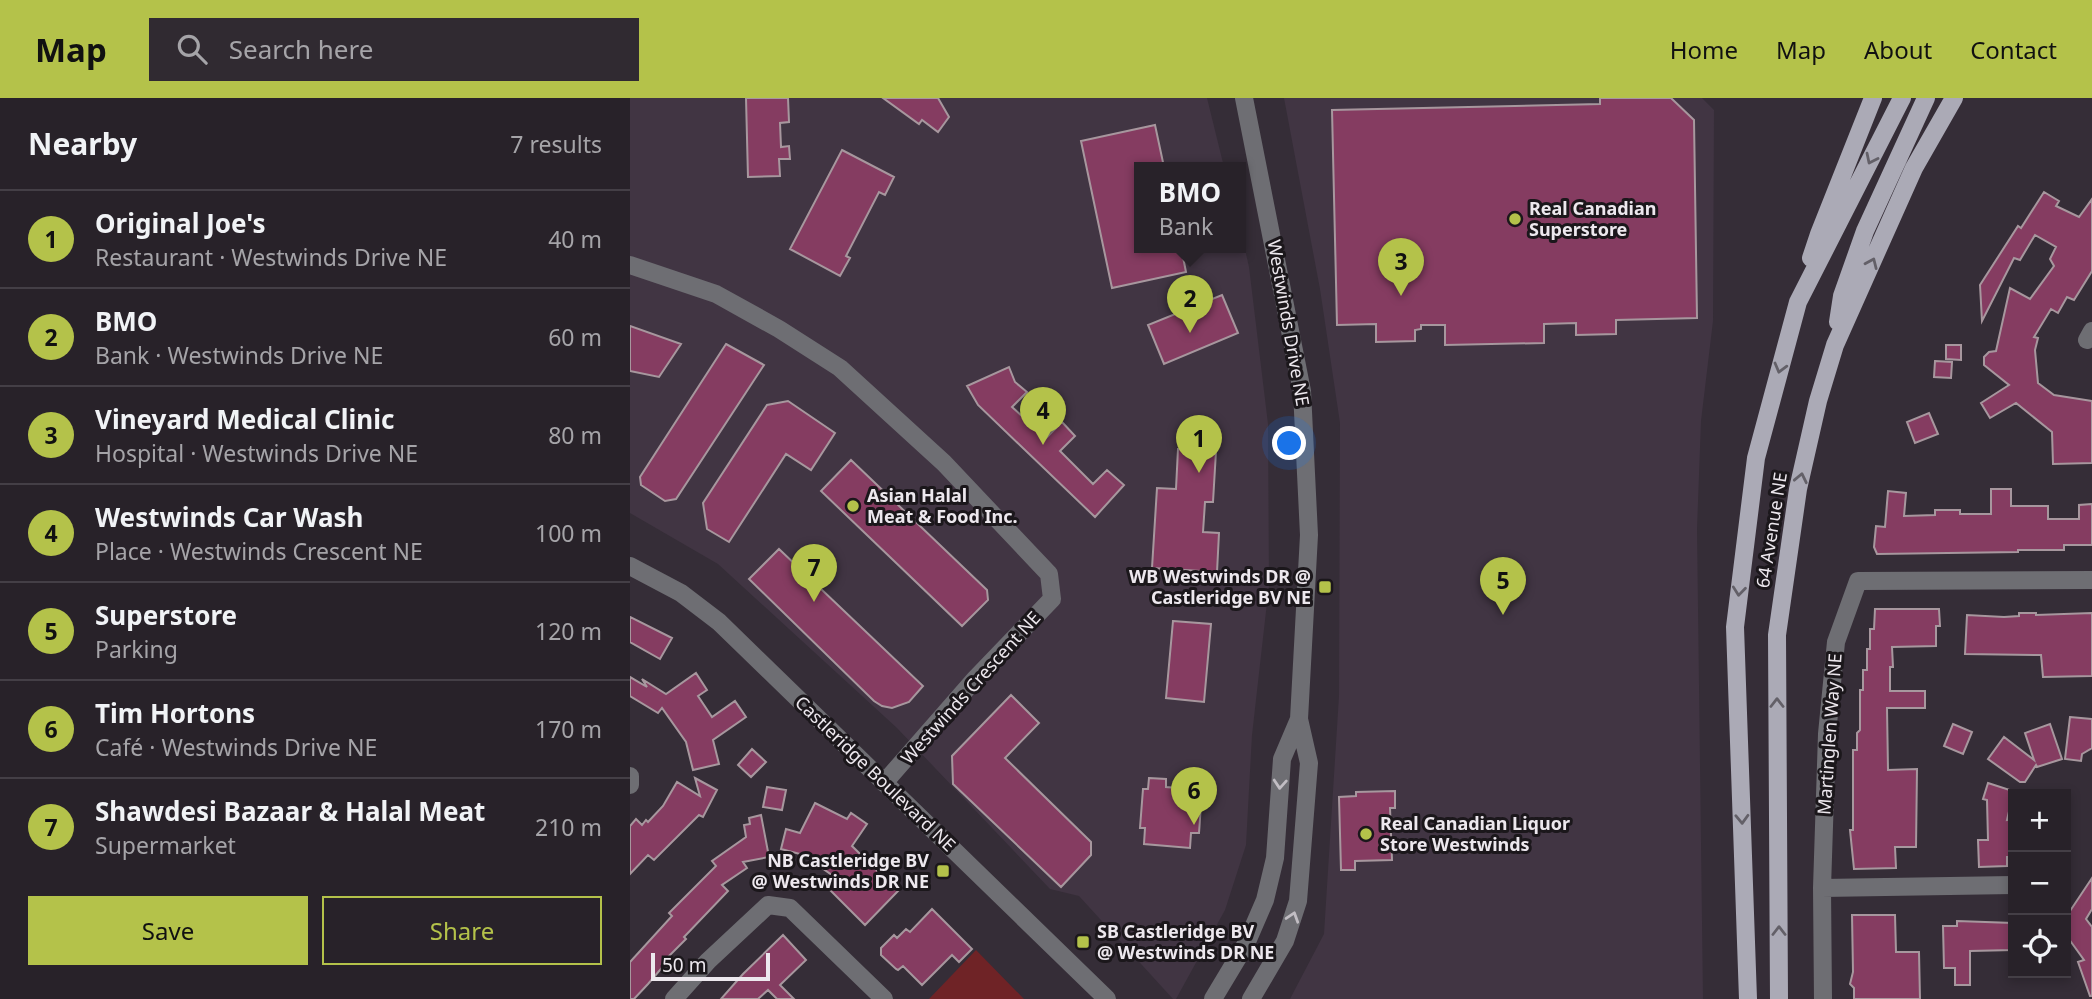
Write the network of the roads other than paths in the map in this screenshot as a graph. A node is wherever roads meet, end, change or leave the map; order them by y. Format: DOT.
graph roads {
  1 [pos="1244,98"];
  2 [pos="1874,98"];
  3 [pos="1902,98"];
  4 [pos="1926,98"];
  5 [pos="1954,98"];
  6 [pos="630,265"];
  7 [pos="1798,302"];
  8 [pos="1835,345"];
  9 [pos="630,566"];
  10 [pos="2092,580"];
  11 [pos="1299,719"];
  12 [pos="630,776"];
  13 [pos="884,783"];
  14 [pos="630,785"];
  15 [pos="2008,885"];
  16 [pos="1822,888"];
  17 [pos="674,999"];
  18 [pos="884,999"];
  19 [pos="1107,999"];
  20 [pos="1213,999"];
  21 [pos="1251,999"];
  22 [pos="1748,999"];
  23 [pos="1779,999"];
  24 [pos="1823,999"];
  1 -- 11 [label="street, Westwinds Drive NE"];
  2 -- 7 [label="main road"];
  3 -- 7 [label="main road, 64 Avenue NE, one-way"];
  4 -- 8 [label="main road"];
  8 -- 5 [label="main road, 64 Avenue NE, one-way"];
  6 -- 13 [label="street, Westwinds Crescent NE"];
  7 -- 22 [label="main road, 64 Avenue NE, one-way"];
  23 -- 8 [label="main road, 64 Avenue NE, one-way"];
  9 -- 13 [label="street, Castleridge Boulevard NE"];
  10 -- 16 [label="street, Martinglen Way NE"];
  11 -- 20 [label="street, Westwinds Drive NE, one-way"];
  21 -- 11 [label="street, Westwinds Drive NE, one-way"];
  12 -- 14 [label="street"];
  13 -- 19 [label="street, Castleridge Boulevard NE"];
  15 -- 16 [label="street"];
  16 -- 24 [label="street, Martinglen Way NE"];
  17 -- 18 [label="street"];
}
